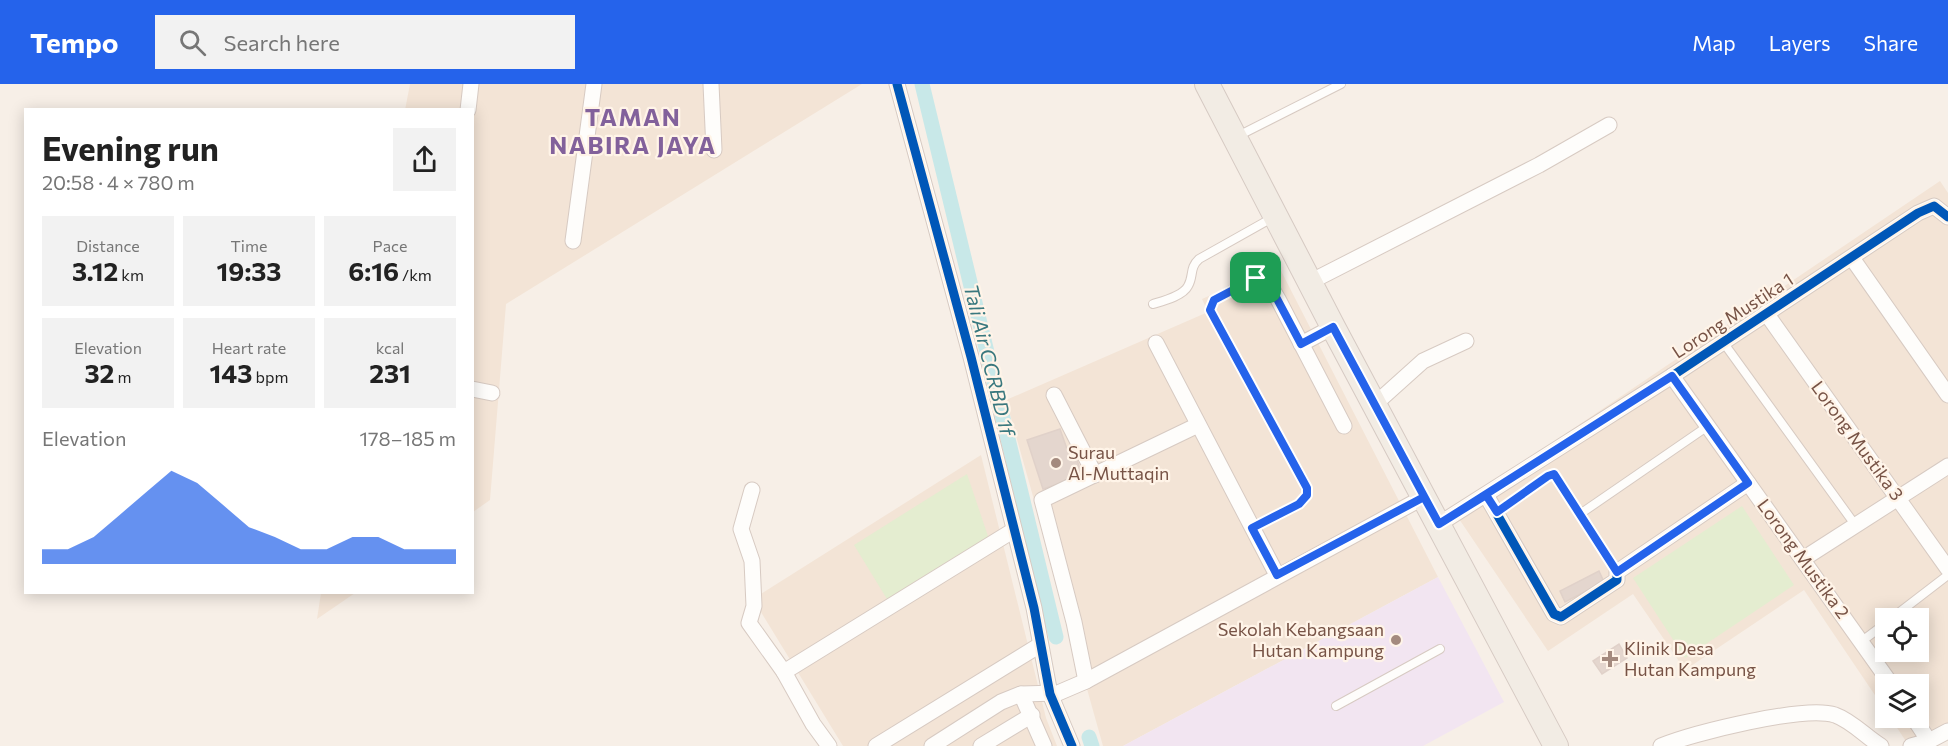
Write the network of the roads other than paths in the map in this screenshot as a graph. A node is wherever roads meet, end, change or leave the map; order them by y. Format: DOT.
graph roads {
  1 [pos="471,84"];
  2 [pos="594,84"];
  3 [pos="711,84"];
  4 [pos="897,84"];
  5 [pos="1207,84"];
  6 [pos="1341,84"];
  7 [pos="468,108"];
  8 [pos="1609,125"];
  9 [pos="1235,137"];
  10 [pos="714,150"];
  11 [pos="1276,216"];
  12 [pos="1948,217"];
  13 [pos="573,241"];
  14 [pos="1851,258"];
  15 [pos="1262,279"];
  16 [pos="1310,282"];
  17 [pos="1153,304"];
  18 [pos="1766,313"];
  19 [pos="1333,327"];
  20 [pos="1466,341"];
  21 [pos="1723,342"];
  22 [pos="1156,343"];
  23 [pos="1301,344"];
  24 [pos="1672,376"];
  25 [pos="474,389"];
  26 [pos="492,393"];
  27 [pos="1054,395"];
  28 [pos="1948,395"];
  29 [pos="1374,405"];
  30 [pos="1198,425"];
  31 [pos="1344,426"];
  32 [pos="1708,426"];
  33 [pos="1948,466"];
  34 [pos="1095,475"];
  35 [pos="1748,483"];
  36 [pos="752,490"];
  37 [pos="1486,495"];
  38 [pos="1424,497"];
  39 [pos="1899,498"];
  40 [pos="1497,512"];
  41 [pos="1580,514"];
  42 [pos="1439,524"];
  43 [pos="1856,526"];
  44 [pos="1252,528"];
  45 [pos="1014,530"];
  46 [pos="1803,559"];
  47 [pos="1948,569"];
  48 [pos="1617,572"];
  49 [pos="1277,575"];
  50 [pos="1948,575"];
  51 [pos="1905,608"];
  52 [pos="1875,631"];
  53 [pos="1862,641"];
  54 [pos="1040,645"];
  55 [pos="1440,649"];
  56 [pos="784,672"];
  57 [pos="1884,674"];
  58 [pos="1086,681"];
  59 [pos="1021,694"];
  60 [pos="1050,694"];
  61 [pos="1336,706"];
  62 [pos="1032,715"];
  63 [pos="1920,728"];
  64 [pos="1948,730"];
  65 [pos="1929,741"];
  66 [pos="829,746"];
  67 [pos="876,746"];
  68 [pos="932,746"];
  69 [pos="981,746"];
  70 [pos="1044,746"];
  71 [pos="1072,746"];
  72 [pos="1556,746"];
  73 [pos="1661,746"];
  74 [pos="1881,746"];
  75 [pos="1911,746"];
  1 -- 7 [label="street"];
  2 -- 13 [label="street"];
  3 -- 10 [label="street"];
  4 -- 45 [label="street"];
  5 -- 9 [label="main road"];
  6 -- 9 [label="lane"];
  8 -- 16 [label="street"];
  9 -- 11 [label="main road"];
  11 -- 16 [label="main road"];
  11 -- 17 [label="lane"];
  12 -- 14 [label="street, Lorong Mustika 1"];
  14 -- 18 [label="street, Lorong Mustika 1"];
  14 -- 28 [label="street"];
  15 -- 23 [label="street"];
  15 -- 44 [label="lane"];
  16 -- 19 [label="main road"];
  18 -- 21 [label="street, Lorong Mustika 1"];
  18 -- 39 [label="street, Lorong Mustika 3"];
  19 -- 23 [label="street"];
  19 -- 29 [label="main road"];
  20 -- 29 [label="street"];
  21 -- 24 [label="street, Lorong Mustika 1"];
  21 -- 43 [label="lane"];
  22 -- 30 [label="street"];
  23 -- 31 [label="street"];
  24 -- 32 [label="street, Lorong Mustika 2"];
  24 -- 37 [label="street, Lorong Mustika 1"];
  25 -- 26 [label="street"];
  27 -- 34 [label="street"];
  29 -- 38 [label="main road"];
  30 -- 34 [label="street"];
  30 -- 44 [label="street"];
  32 -- 35 [label="street, Lorong Mustika 2"];
  32 -- 41 [label="lane"];
  33 -- 39 [label="street"];
  34 -- 58 [label="street"];
  35 -- 46 [label="street, Lorong Mustika 2"];
  35 -- 48 [label="street"];
  36 -- 56 [label="street"];
  37 -- 40 [label="street"];
  37 -- 42 [label="street, Lorong Mustika 1"];
  38 -- 42 [label="main road"];
  38 -- 49 [label="street"];
  39 -- 43 [label="street"];
  39 -- 47 [label="street, Lorong Mustika 3"];
  40 -- 41 [label="lane"];
  40 -- 48 [label="street"];
  41 -- 48 [label="lane"];
  42 -- 72 [label="main road"];
  43 -- 46 [label="street"];
  44 -- 49 [label="street"];
  45 -- 54 [label="street"];
  45 -- 56 [label="street"];
  46 -- 53 [label="street, Lorong Mustika 2"];
  49 -- 58 [label="street"];
  50 -- 51 [label="lane"];
  52 -- 53 [label="lane"];
  53 -- 57 [label="street, Lorong Mustika 2"];
  54 -- 60 [label="street"];
  54 -- 67 [label="street"];
  55 -- 61 [label="lane"];
  56 -- 66 [label="street"];
  58 -- 60 [label="street"];
  59 -- 60 [label="street"];
  59 -- 62 [label="street"];
  59 -- 68 [label="street"];
  60 -- 71 [label="street"];
  62 -- 69 [label="street"];
  62 -- 70 [label="street"];
  63 -- 65 [label="street"];
  64 -- 65 [label="street"];
  65 -- 75 [label="street"];
  73 -- 74 [label="street"];
}
